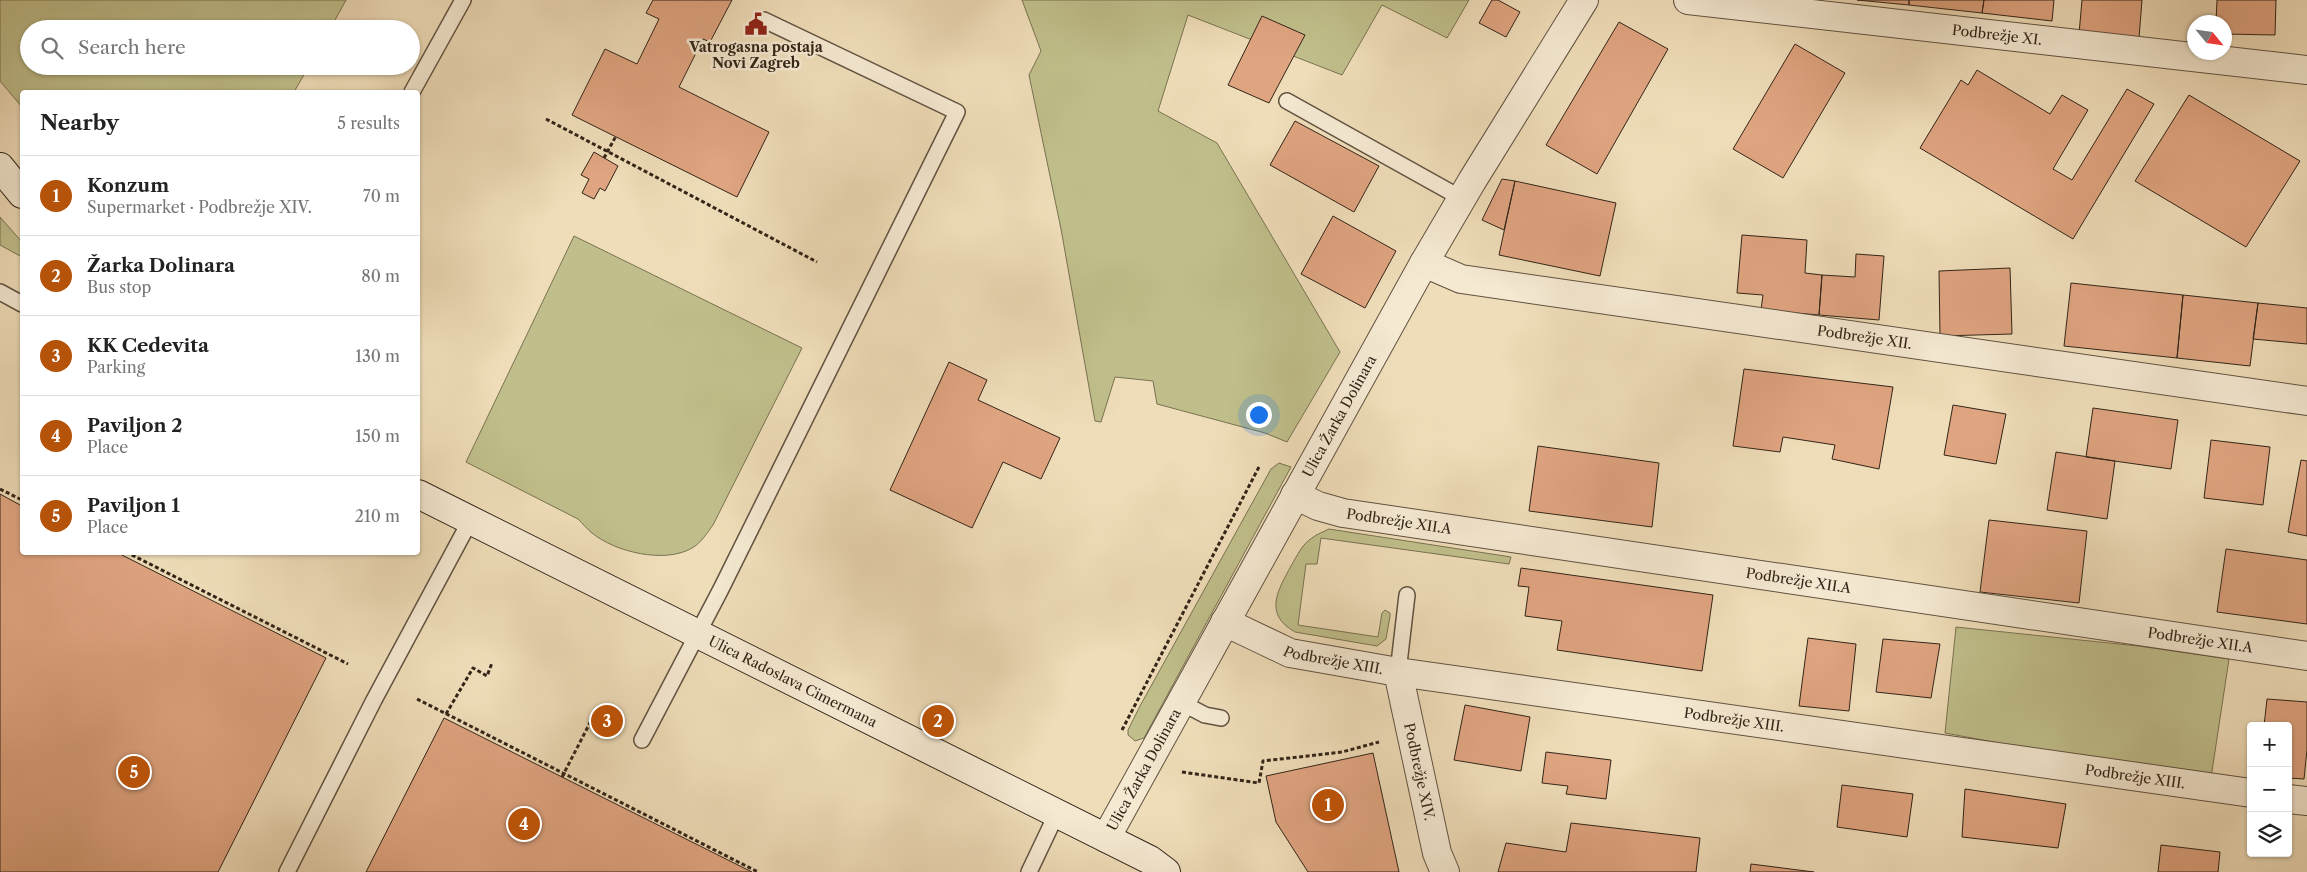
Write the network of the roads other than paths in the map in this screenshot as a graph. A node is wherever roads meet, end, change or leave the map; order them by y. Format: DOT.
graph roads {
  1 [pos="463,0"];
  2 [pos="1584,0"];
  3 [pos="1688,0"];
  4 [pos="764,20"];
  5 [pos="2307,70"];
  6 [pos="413,90"];
  7 [pos="1288,101"];
  8 [pos="0,167"];
  9 [pos="20,192"];
  10 [pos="1461,198"];
  11 [pos="1424,263"];
  12 [pos="0,292"];
  13 [pos="20,303"];
  14 [pos="2307,401"];
  15 [pos="420,495"];
  16 [pos="1294,495"];
  17 [pos="470,522"];
  18 [pos="1407,595"];
  19 [pos="1225,622"];
  20 [pos="698,635"];
  21 [pos="2307,656"];
  22 [pos="1398,672"];
  23 [pos="1180,702"];
  24 [pos="1221,718"];
  25 [pos="642,740"];
  26 [pos="2247,793"];
  27 [pos="2292,800"];
  28 [pos="2307,802"];
  29 [pos="1057,814"];
  30 [pos="1106,838"];
  31 [pos="287,872"];
  32 [pos="1029,872"];
  33 [pos="1166,872"];
  34 [pos="1445,872"];
  1 -- 6 [label="lane"];
  2 -- 10 [label="street, Ulica Žarka Dolinara"];
  3 -- 5 [label="street, Podbrežje XI."];
  4 -- 20 [label="lane"];
  7 -- 10 [label="lane"];
  8 -- 9 [label="street"];
  10 -- 11 [label="street, Ulica Žarka Dolinara"];
  11 -- 14 [label="street, Podbrežje XII."];
  11 -- 16 [label="street, Ulica Žarka Dolinara"];
  12 -- 13 [label="lane"];
  15 -- 17 [label="street, Ulica Radoslava Cimermana"];
  16 -- 19 [label="street, Ulica Žarka Dolinara"];
  16 -- 21 [label="street, Podbrežje XII.A"];
  17 -- 20 [label="street, Ulica Radoslava Cimermana"];
  17 -- 31 [label="lane"];
  18 -- 22 [label="lane"];
  19 -- 22 [label="street, Podbrežje XIII."];
  19 -- 23 [label="street, Ulica Žarka Dolinara"];
  20 -- 25 [label="lane"];
  20 -- 29 [label="street, Ulica Radoslava Cimermana"];
  22 -- 26 [label="street, Podbrežje XIII."];
  22 -- 34 [label="street, Podbrežje XIV."];
  23 -- 24 [label="lane"];
  23 -- 30 [label="street, Ulica Žarka Dolinara"];
  27 -- 28 [label="street"];
  29 -- 30 [label="street, Ulica Radoslava Cimermana"];
  29 -- 32 [label="lane"];
  30 -- 33 [label="street, Ulica Radoslava Cimermana"];
}
